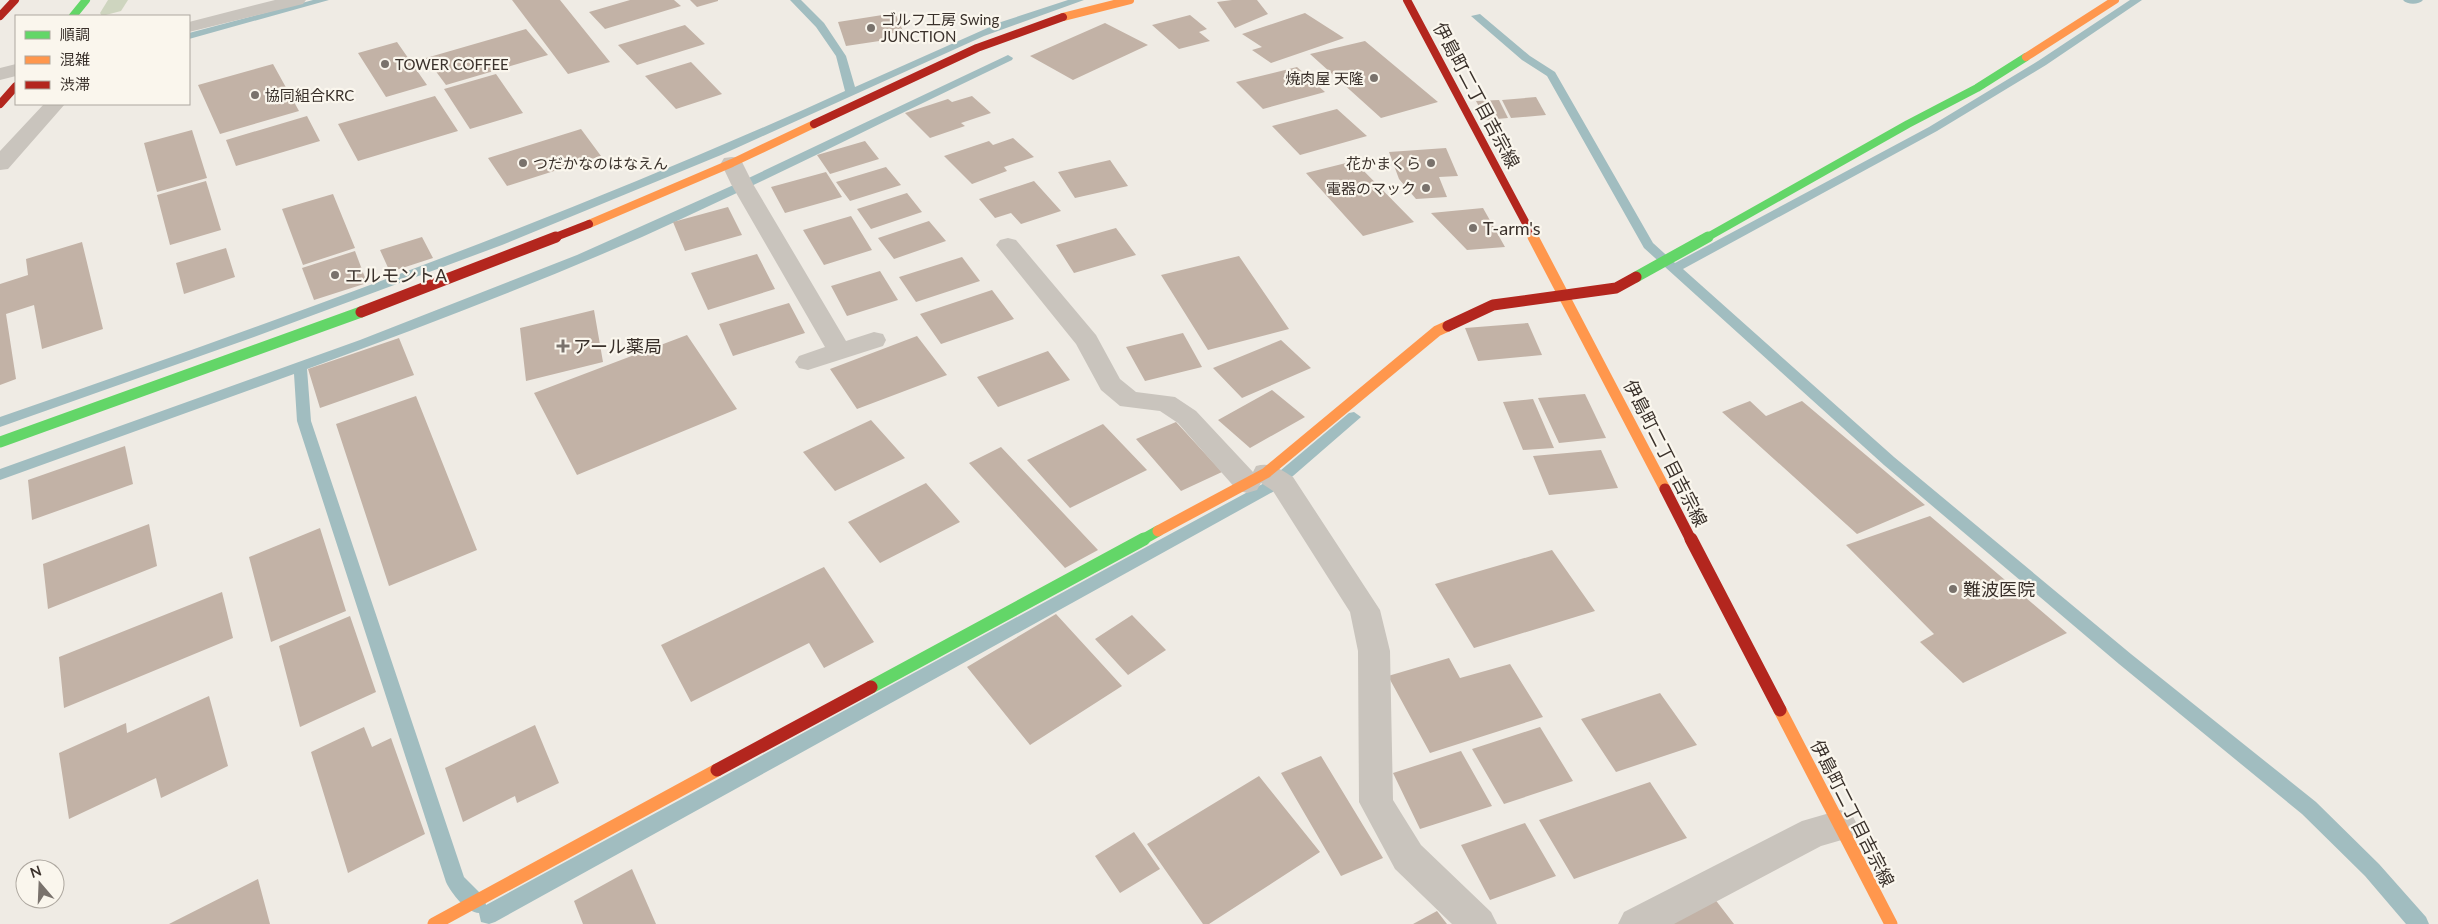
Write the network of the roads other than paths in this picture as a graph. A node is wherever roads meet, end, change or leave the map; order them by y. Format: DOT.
graph roads {
  1 [pos="15,0"];
  2 [pos="86,0"];
  3 [pos="297,0"];
  4 [pos="1407,0"];
  5 [pos="2115,0"];
  6 [pos="1121,1"];
  7 [pos="74,15"];
  8 [pos="0,16"];
  9 [pos="190,27"];
  10 [pos="15,70"];
  11 [pos="0,74"];
  12 [pos="15,87"];
  13 [pos="0,104"];
  14 [pos="54,105"];
  15 [pos="732,163"];
  16 [pos="0,164"];
  17 [pos="1008,245"];
  18 [pos="1565,296"];
  19 [pos="874,340"];
  20 [pos="840,350"];
  21 [pos="808,362"];
  22 [pos="0,442"];
  23 [pos="1267,480"];
  24 [pos="1840,826"];
  25 [pos="434,924"];
  26 [pos="1478,924"];
  27 [pos="1637,924"];
  28 [pos="1891,924"];
  1 -- 8 [label="main road"];
  2 -- 7 [label="main road"];
  3 -- 9 [label="street"];
  4 -- 18 [label="main road, 伊島町二丁目吉宗線"];
  5 -- 18 [label="main road"];
  6 -- 15 [label="main road"];
  10 -- 11 [label="street"];
  12 -- 13 [label="main road"];
  14 -- 16 [label="street"];
  15 -- 20 [label="street"];
  15 -- 22 [label="main road"];
  17 -- 23 [label="street"];
  18 -- 23 [label="main road"];
  18 -- 24 [label="main road, 伊島町二丁目吉宗線"];
  19 -- 20 [label="street"];
  20 -- 21 [label="street"];
  23 -- 25 [label="main road"];
  23 -- 26 [label="street"];
  24 -- 27 [label="street"];
  24 -- 28 [label="main road, 伊島町二丁目吉宗線"];
}
